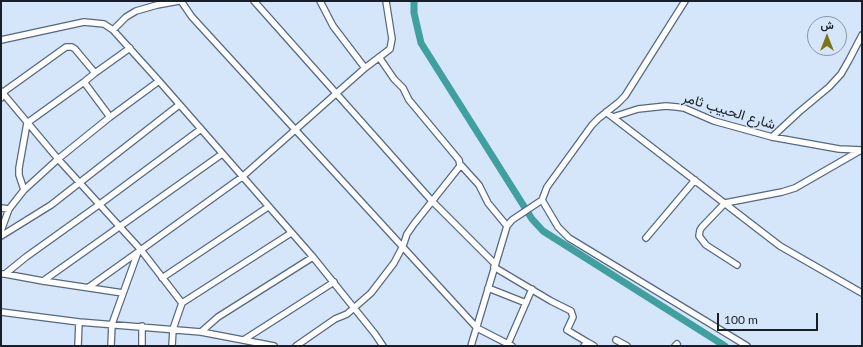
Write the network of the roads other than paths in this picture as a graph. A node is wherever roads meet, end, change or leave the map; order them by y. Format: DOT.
graph roads {
  1 [pos="180,1"];
  2 [pos="254,1"];
  3 [pos="386,1"];
  4 [pos="685,1"];
  5 [pos="323,2"];
  6 [pos="113,30"];
  7 [pos="862,35"];
  8 [pos="1,40"];
  9 [pos="130,48"];
  10 [pos="379,57"];
  11 [pos="365,68"];
  12 [pos="95,73"];
  13 [pos="84,82"];
  14 [pos="159,82"];
  15 [pos="336,93"];
  16 [pos="1,94"];
  17 [pos="180,105"];
  18 [pos="606,112"];
  19 [pos="110,117"];
  20 [pos="613,117"];
  21 [pos="27,123"];
  22 [pos="200,129"];
  23 [pos="296,130"];
  24 [pos="772,137"];
  25 [pos="862,150"];
  26 [pos="222,154"];
  27 [pos="58,159"];
  28 [pos="460,164"];
  29 [pos="242,178"];
  30 [pos="695,180"];
  31 [pos="81,183"];
  32 [pos="24,190"];
  33 [pos="432,201"];
  34 [pos="541,201"];
  35 [pos="725,203"];
  36 [pos="100,204"];
  37 [pos="268,207"];
  38 [pos="1,208"];
  39 [pos="9,209"];
  40 [pos="507,226"];
  41 [pos="121,227"];
  42 [pos="1,231"];
  43 [pos="291,233"];
  44 [pos="1,236"];
  45 [pos="646,238"];
  46 [pos="403,246"];
  47 [pos="140,251"];
  48 [pos="313,257"];
  49 [pos="737,265"];
  50 [pos="495,266"];
  51 [pos="3,274"];
  52 [pos="162,278"];
  53 [pos="43,281"];
  54 [pos="334,282"];
  55 [pos="88,287"];
  56 [pos="488,288"];
  57 [pos="532,289"];
  58 [pos="123,293"];
  59 [pos="862,293"];
  60 [pos="182,303"];
  61 [pos="526,303"];
  62 [pos="354,309"];
  63 [pos="1,312"];
  64 [pos="79,322"];
  65 [pos="112,324"];
  66 [pos="142,326"];
  67 [pos="477,328"];
  68 [pos="173,329"];
  69 [pos="201,332"];
  70 [pos="245,340"];
  71 [pos="616,340"];
  72 [pos="586,344"];
  73 [pos="510,345"];
  74 [pos="78,346"];
  75 [pos="111,346"];
  76 [pos="142,346"];
  77 [pos="172,346"];
  78 [pos="274,346"];
  79 [pos="296,346"];
  80 [pos="383,346"];
  81 [pos="471,346"];
  82 [pos="594,346"];
  83 [pos="627,346"];
  84 [pos="747,346"];
  1 -- 6 [label="street"];
  1 -- 23 [label="street"];
  2 -- 15 [label="street"];
  3 -- 10 [label="street"];
  4 -- 18 [label="street"];
  5 -- 11 [label="street"];
  6 -- 8 [label="street"];
  6 -- 9 [label="street"];
  7 -- 24 [label="street"];
  9 -- 12 [label="street"];
  9 -- 14 [label="street"];
  10 -- 11 [label="street"];
  10 -- 28 [label="street"];
  11 -- 15 [label="street"];
  12 -- 13 [label="street"];
  12 -- 16 [label="street"];
  13 -- 19 [label="street"];
  13 -- 21 [label="street"];
  14 -- 17 [label="street"];
  14 -- 19 [label="street"];
  15 -- 23 [label="street"];
  15 -- 33 [label="street"];
  16 -- 21 [label="street"];
  17 -- 22 [label="street"];
  17 -- 31 [label="street"];
  18 -- 20 [label="street"];
  18 -- 34 [label="street"];
  19 -- 27 [label="street"];
  20 -- 24 [label="street, شارع الحبيب ثامر"];
  20 -- 30 [label="street"];
  21 -- 27 [label="street"];
  21 -- 32 [label="street"];
  22 -- 26 [label="street"];
  22 -- 36 [label="street"];
  23 -- 29 [label="street"];
  23 -- 46 [label="street"];
  24 -- 25 [label="street, شارع الحبيب ثامر"];
  25 -- 35 [label="street"];
  26 -- 29 [label="street"];
  26 -- 41 [label="street"];
  27 -- 31 [label="street"];
  27 -- 32 [label="street"];
  28 -- 33 [label="street"];
  28 -- 40 [label="street"];
  29 -- 37 [label="street"];
  29 -- 47 [label="street"];
  30 -- 35 [label="street"];
  30 -- 45 [label="street"];
  31 -- 36 [label="street"];
  31 -- 44 [label="street"];
  32 -- 39 [label="street"];
  33 -- 46 [label="street"];
  33 -- 50 [label="street"];
  34 -- 40 [label="street"];
  34 -- 84 [label="street"];
  35 -- 49 [label="street"];
  35 -- 59 [label="street"];
  36 -- 41 [label="street"];
  36 -- 51 [label="street"];
  37 -- 43 [label="street"];
  37 -- 52 [label="street"];
  38 -- 39 [label="street"];
  39 -- 42 [label="street"];
  40 -- 50 [label="street"];
  41 -- 47 [label="street"];
  41 -- 53 [label="street"];
  43 -- 48 [label="street"];
  43 -- 60 [label="street"];
  46 -- 62 [label="street"];
  46 -- 67 [label="street"];
  47 -- 52 [label="street"];
  47 -- 55 [label="street"];
  47 -- 58 [label="street"];
  48 -- 54 [label="street"];
  48 -- 69 [label="street"];
  50 -- 56 [label="street"];
  50 -- 57 [label="street"];
  51 -- 53 [label="street"];
  52 -- 60 [label="street"];
  53 -- 55 [label="street"];
  54 -- 62 [label="street"];
  54 -- 70 [label="street"];
  55 -- 58 [label="street"];
  56 -- 61 [label="street"];
  56 -- 67 [label="street"];
  57 -- 61 [label="street"];
  57 -- 72 [label="street"];
  58 -- 65 [label="street"];
  60 -- 68 [label="street"];
  61 -- 73 [label="street"];
  62 -- 79 [label="street"];
  62 -- 80 [label="street"];
  63 -- 64 [label="street"];
  64 -- 65 [label="street"];
  64 -- 74 [label="street"];
  65 -- 66 [label="street"];
  65 -- 75 [label="street"];
  66 -- 68 [label="street"];
  66 -- 76 [label="street"];
  67 -- 73 [label="street"];
  67 -- 81 [label="street"];
  68 -- 69 [label="street"];
  68 -- 77 [label="street"];
  69 -- 70 [label="street"];
  70 -- 78 [label="street"];
  71 -- 83 [label="street"];
  72 -- 82 [label="street"];
}
